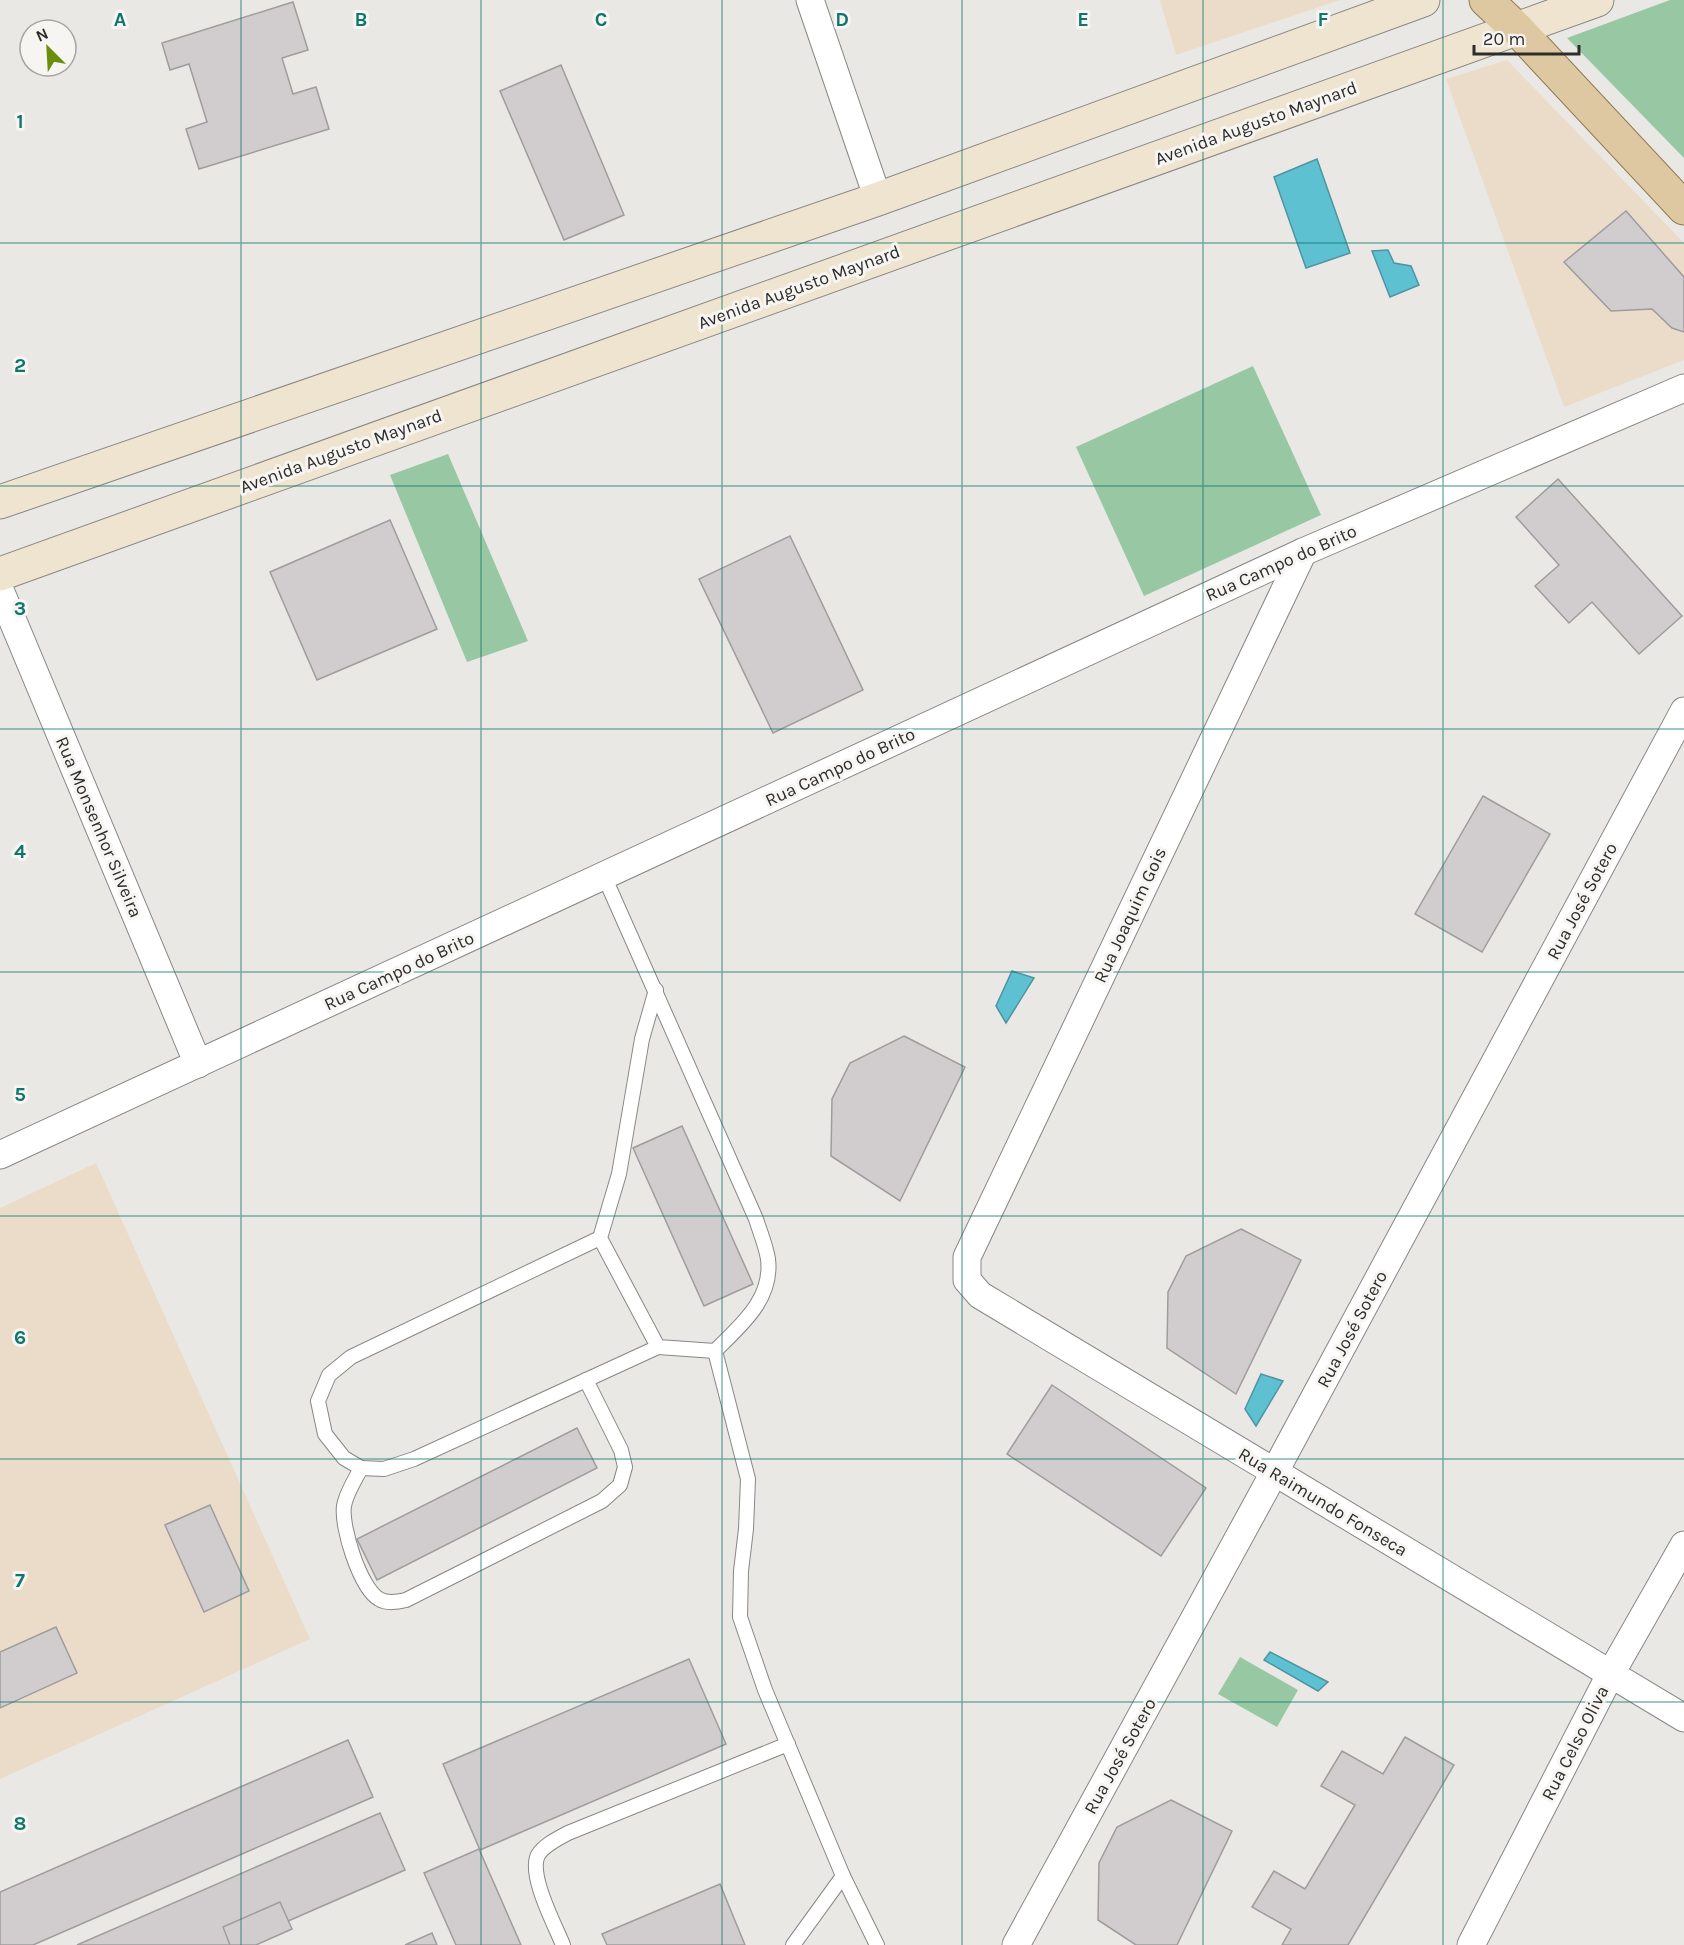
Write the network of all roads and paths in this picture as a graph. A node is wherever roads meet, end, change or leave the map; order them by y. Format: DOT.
graph roads {
  1 [pos="810,0"];
  2 [pos="1423,0"];
  3 [pos="1486,0"];
  4 [pos="1597,0"];
  5 [pos="1517,29"];
  6 [pos="878,199"];
  7 [pos="1684,208"];
  8 [pos="1684,388"];
  9 [pos="0,502"];
  10 [pos="1303,552"];
  11 [pos="0,574"];
  12 [pos="0,590"];
  13 [pos="1684,711"];
  14 [pos="604,876"];
  15 [pos="656,990"];
  16 [pos="198,1064"];
  17 [pos="0,1155"];
  18 [pos="600,1238"];
  19 [pos="967,1280"];
  20 [pos="658,1347"];
  21 [pos="715,1351"];
  22 [pos="586,1380"];
  23 [pos="361,1468"];
  24 [pos="1274,1473"];
  25 [pos="1684,1545"];
  26 [pos="1610,1675"];
  27 [pos="1684,1718"];
  28 [pos="788,1744"];
  29 [pos="843,1876"];
  30 [pos="563,1945"];
  31 [pos="793,1945"];
  32 [pos="877,1945"];
  33 [pos="1016,1945"];
  34 [pos="1471,1945"];
  1 -- 6 [label="street"];
  2 -- 6 [label="street"];
  3 -- 5 [label="main road"];
  4 -- 5 [label="street, Avenida Augusto Maynard"];
  5 -- 7 [label="main road"];
  5 -- 11 [label="street, Avenida Augusto Maynard"];
  6 -- 9 [label="street"];
  8 -- 10 [label="street, Rua Campo do Brito"];
  10 -- 14 [label="street, Rua Campo do Brito"];
  10 -- 19 [label="street, Rua Joaquim Gois"];
  12 -- 16 [label="street, Rua Monsenhor Silveira"];
  13 -- 24 [label="street, Rua José Sotero"];
  14 -- 15 [label="lane"];
  14 -- 16 [label="street, Rua Campo do Brito"];
  15 -- 18 [label="lane"];
  15 -- 21 [label="lane"];
  16 -- 17 [label="street, Rua Campo do Brito"];
  18 -- 20 [label="lane"];
  18 -- 23 [label="lane"];
  19 -- 24 [label="street, Rua Raimundo Fonseca"];
  20 -- 21 [label="lane"];
  20 -- 22 [label="lane"];
  21 -- 28 [label="lane"];
  22 -- 23 [label="lane"];
  22 -- 23 [label="lane"];
  24 -- 26 [label="street, Rua Raimundo Fonseca"];
  24 -- 33 [label="street, Rua José Sotero"];
  25 -- 26 [label="street, Rua Celso Oliva"];
  26 -- 27 [label="street, Rua Raimundo Fonseca"];
  26 -- 34 [label="street, Rua Celso Oliva"];
  28 -- 29 [label="lane"];
  28 -- 30 [label="lane"];
  29 -- 31 [label="lane"];
  29 -- 32 [label="lane"];
}
